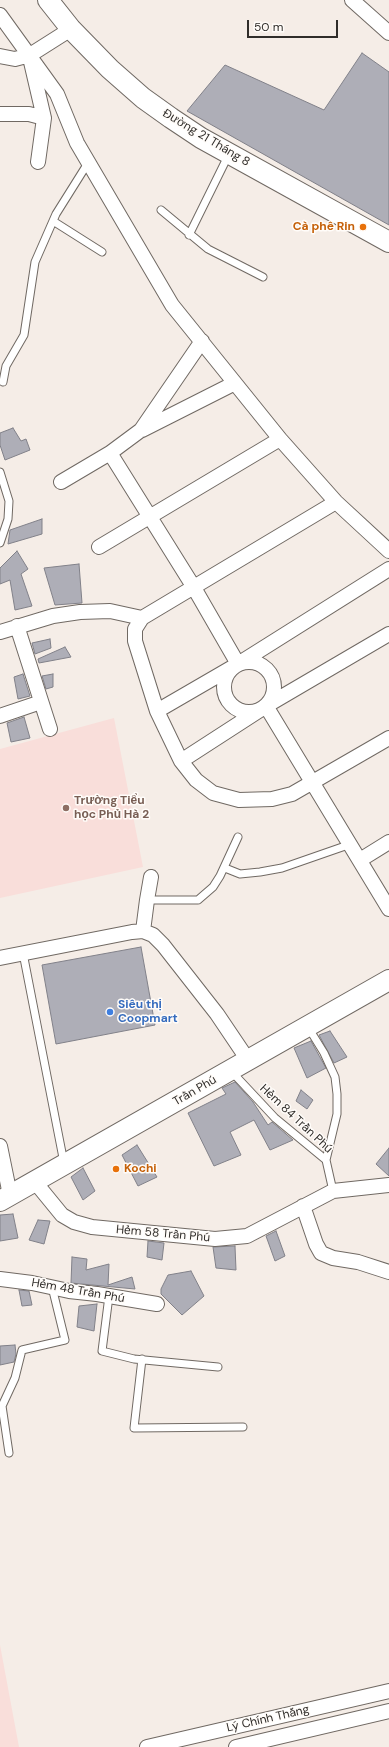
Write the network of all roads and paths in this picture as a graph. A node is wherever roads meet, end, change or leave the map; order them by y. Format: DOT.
graph roads {
  1 [pos="48,0"];
  2 [pos="352,0"];
  3 [pos="0,14"];
  4 [pos="71,29"];
  5 [pos="389,33"];
  6 [pos="30,55"];
  7 [pos="0,56"];
  8 [pos="0,114"];
  9 [pos="44,118"];
  10 [pos="229,153"];
  11 [pos="38,162"];
  12 [pos="89,163"];
  13 [pos="161,210"];
  14 [pos="53,220"];
  15 [pos="189,234"];
  16 [pos="389,242"];
  17 [pos="102,252"];
  18 [pos="264,277"];
  19 [pos="202,341"];
  20 [pos="2,382"];
  21 [pos="235,383"];
  22 [pos="142,430"];
  23 [pos="280,440"];
  24 [pos="110,453"];
  25 [pos="0,472"];
  26 [pos="61,482"];
  27 [pos="336,502"];
  28 [pos="149,517"];
  29 [pos="0,543"];
  30 [pos="99,547"];
  31 [pos="389,551"];
  32 [pos="389,569"];
  33 [pos="193,586"];
  34 [pos="142,618"];
  35 [pos="17,626"];
  36 [pos="0,632"];
  37 [pos="389,634"];
  38 [pos="238,664"];
  39 [pos="41,702"];
  40 [pos="266,706"];
  41 [pos="157,711"];
  42 [pos="0,716"];
  43 [pos="50,729"];
  44 [pos="389,738"];
  45 [pos="181,761"];
  46 [pos="312,783"];
  47 [pos="238,837"];
  48 [pos="389,842"];
  49 [pos="351,844"];
  50 [pos="360,860"];
  51 [pos="224,868"];
  52 [pos="151,877"];
  53 [pos="147,900"];
  54 [pos="389,909"];
  55 [pos="143,932"];
  56 [pos="22,953"];
  57 [pos="0,958"];
  58 [pos="389,966"];
  59 [pos="389,980"];
  60 [pos="307,1025"];
  61 [pos="245,1055"];
  62 [pos="230,1070"];
  63 [pos="0,1146"];
  64 [pos="64,1158"];
  65 [pos="326,1160"];
  66 [pos="34,1182"];
  67 [pos="389,1185"];
  68 [pos="333,1191"];
  69 [pos="4,1192"];
  70 [pos="303,1206"];
  71 [pos="389,1272"];
  72 [pos="0,1279"];
  73 [pos="52,1287"];
  74 [pos="109,1296"];
  75 [pos="157,1304"];
  76 [pos="142,1359"];
  77 [pos="218,1367"];
  78 [pos="243,1427"];
  79 [pos="8,1453"];
  80 [pos="389,1690"];
  81 [pos="389,1711"];
  82 [pos="147,1747"];
  83 [pos="236,1747"];
  1 -- 4 [label="main road, Đường 21 Tháng 8"];
  2 -- 5 [label="street"];
  3 -- 6 [label="street"];
  4 -- 6 [label="street"];
  4 -- 10 [label="main road, Đường 21 Tháng 8"];
  6 -- 7 [label="street"];
  6 -- 9 [label="street"];
  6 -- 12 [label="street"];
  8 -- 9 [label="street"];
  9 -- 11 [label="street"];
  10 -- 15 [label="lane"];
  10 -- 16 [label="main road, Đường 21 Tháng 8"];
  12 -- 14 [label="lane"];
  12 -- 19 [label="street"];
  13 -- 15 [label="lane"];
  14 -- 17 [label="lane"];
  14 -- 20 [label="lane"];
  15 -- 18 [label="lane"];
  19 -- 21 [label="street"];
  19 -- 22 [label="street"];
  21 -- 22 [label="street"];
  21 -- 23 [label="street"];
  22 -- 24 [label="street"];
  23 -- 27 [label="street"];
  23 -- 28 [label="street"];
  24 -- 26 [label="street"];
  24 -- 28 [label="street"];
  25 -- 29 [label="lane"];
  27 -- 31 [label="street"];
  27 -- 33 [label="street"];
  28 -- 30 [label="street"];
  28 -- 33 [label="street"];
  32 -- 38 [label="street"];
  33 -- 34 [label="street"];
  33 -- 38 [label="street"];
  34 -- 35 [label="street"];
  34 -- 41 [label="street"];
  35 -- 36 [label="street"];
  35 -- 39 [label="street"];
  37 -- 40 [label="street"];
  38 -- 40 [label="street"];
  38 -- 40 [label="street"];
  38 -- 41 [label="street"];
  39 -- 42 [label="street"];
  39 -- 43 [label="street"];
  40 -- 45 [label="street"];
  40 -- 46 [label="street"];
  41 -- 45 [label="street"];
  44 -- 46 [label="street"];
  45 -- 46 [label="street"];
  46 -- 49 [label="street"];
  47 -- 51 [label="lane"];
  48 -- 50 [label="street"];
  49 -- 50 [label="street"];
  49 -- 51 [label="lane"];
  50 -- 54 [label="street"];
  51 -- 53 [label="lane"];
  52 -- 53 [label="street"];
  53 -- 55 [label="street"];
  55 -- 56 [label="street"];
  55 -- 61 [label="street"];
  56 -- 57 [label="street"];
  56 -- 64 [label="lane"];
  58 -- 61 [label="main road, Trần Phú"];
  59 -- 60 [label="main road, Trần Phú"];
  60 -- 61 [label="main road, Trần Phú"];
  60 -- 65 [label="lane"];
  61 -- 62 [label="main road, Trần Phú"];
  61 -- 64 [label="main road, Trần Phú"];
  62 -- 64 [label="main road, Trần Phú"];
  62 -- 65 [label="lane, Hẻm 84 Trần Phú"];
  63 -- 69 [label="street"];
  64 -- 66 [label="main road, Trần Phú"];
  64 -- 69 [label="main road, Trần Phú"];
  65 -- 68 [label="lane, Hẻm 84 Trần Phú"];
  66 -- 69 [label="main road, Trần Phú"];
  66 -- 70 [label="street, Hẻm 58 Trần Phú"];
  67 -- 68 [label="street"];
  68 -- 70 [label="street, Hẻm 58 Trần Phú"];
  70 -- 71 [label="street"];
  72 -- 73 [label="street, Hẻm 48 Trần Phú"];
  73 -- 74 [label="street, Hẻm 48 Trần Phú"];
  73 -- 79 [label="lane"];
  74 -- 75 [label="street, Hẻm 48 Trần Phú"];
  74 -- 76 [label="lane"];
  76 -- 77 [label="lane"];
  76 -- 78 [label="lane"];
  80 -- 82 [label="street, Lý Chính Thắng"];
  81 -- 83 [label="street, Lý Chính Thắng"];
}
